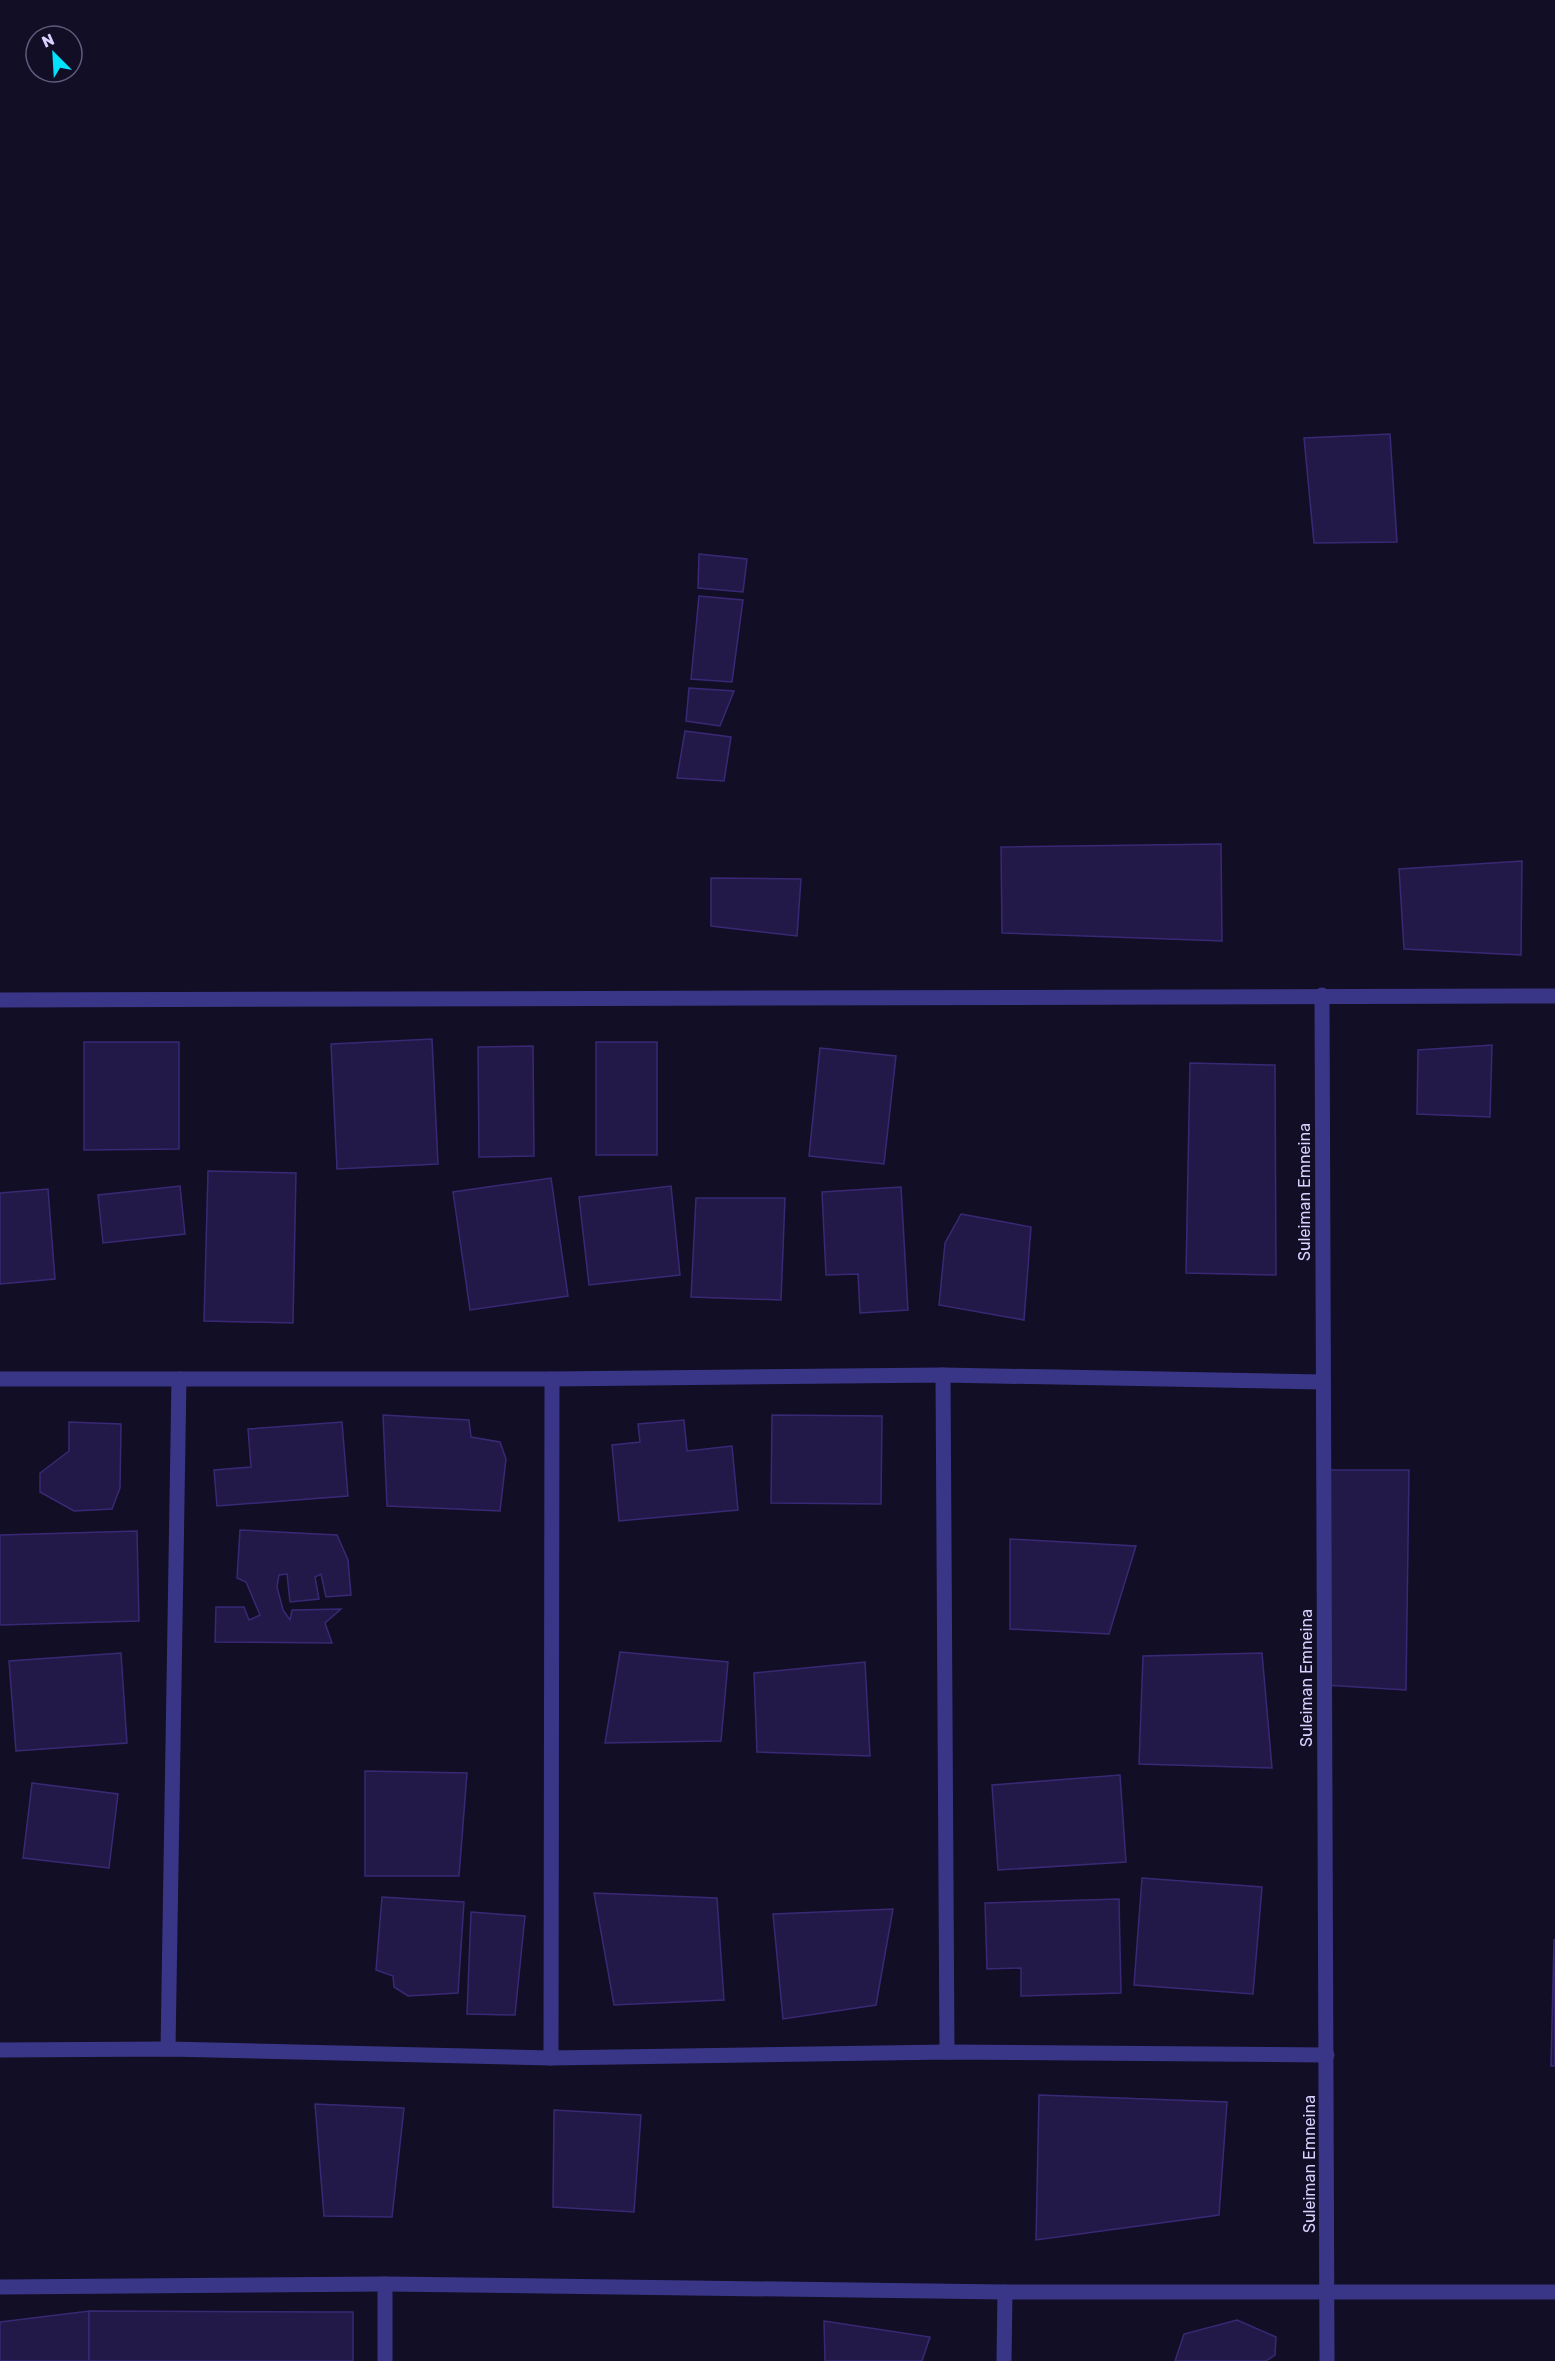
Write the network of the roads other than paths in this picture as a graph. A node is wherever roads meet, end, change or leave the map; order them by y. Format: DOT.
graph roads {
  1 [pos="1322,995"];
  2 [pos="1555,996"];
  3 [pos="0,1000"];
  4 [pos="943,1375"];
  5 [pos="0,1379"];
  6 [pos="179,1379"];
  7 [pos="552,1379"];
  8 [pos="1322,1382"];
  9 [pos="168,2049"];
  10 [pos="0,2050"];
  11 [pos="946,2052"];
  12 [pos="1327,2055"];
  13 [pos="551,2058"];
  14 [pos="385,2284"];
  15 [pos="0,2287"];
  16 [pos="1005,2292"];
  17 [pos="1555,2292"];
  18 [pos="1326,2293"];
  19 [pos="385,2361"];
  20 [pos="1004,2361"];
  21 [pos="1327,2361"];
  1 -- 2 [label="street"];
  1 -- 3 [label="street"];
  1 -- 8 [label="street, Suleiman Emneina"];
  4 -- 7 [label="street"];
  4 -- 8 [label="street"];
  4 -- 11 [label="street"];
  5 -- 6 [label="street"];
  6 -- 7 [label="street"];
  6 -- 9 [label="street"];
  7 -- 13 [label="street"];
  8 -- 12 [label="street, Suleiman Emneina"];
  9 -- 10 [label="street"];
  9 -- 13 [label="street"];
  11 -- 12 [label="street"];
  11 -- 13 [label="street"];
  12 -- 18 [label="street, Suleiman Emneina"];
  14 -- 15 [label="street"];
  14 -- 16 [label="street"];
  14 -- 19 [label="street"];
  16 -- 18 [label="street"];
  16 -- 20 [label="street"];
  17 -- 18 [label="street"];
  18 -- 21 [label="street, Suleiman Emneina"];
}
